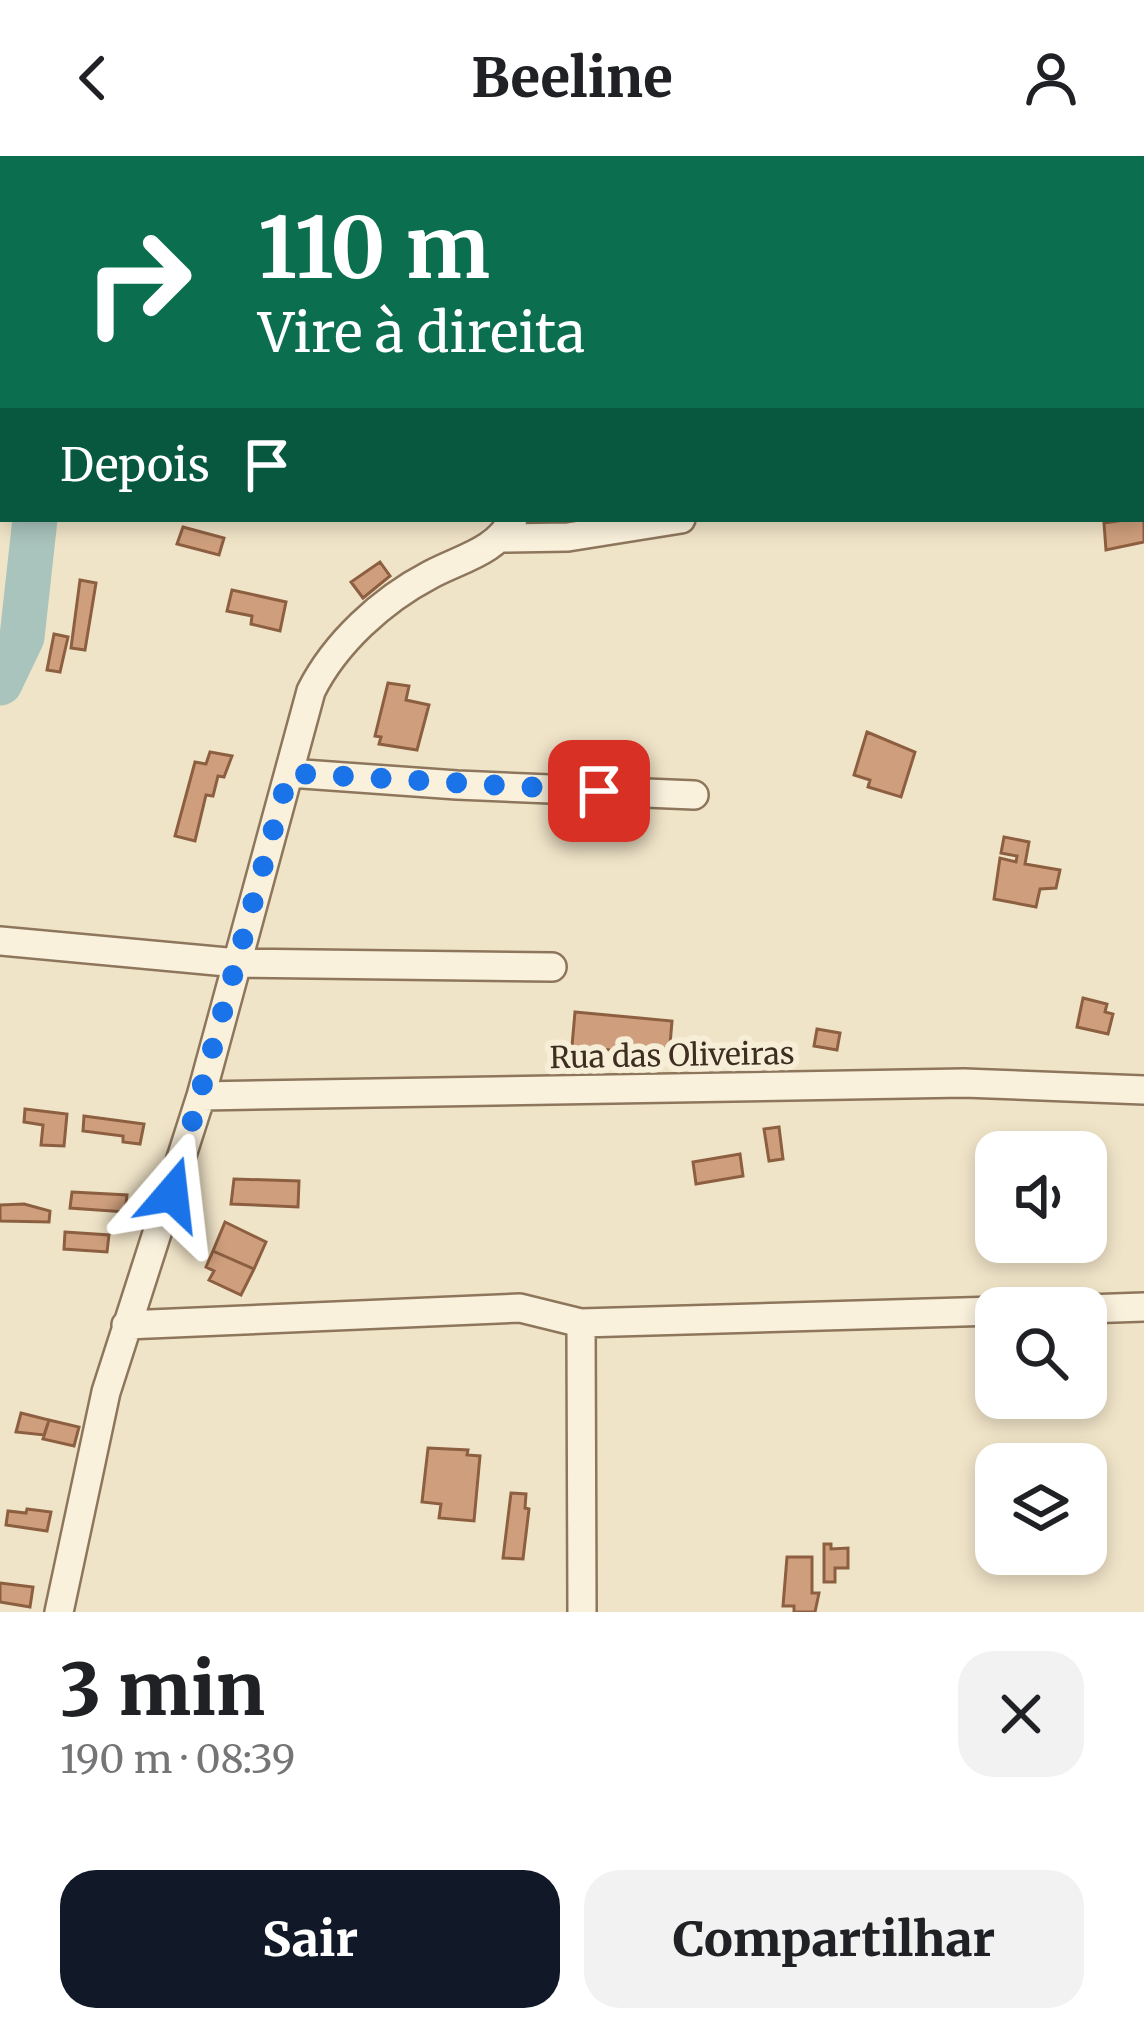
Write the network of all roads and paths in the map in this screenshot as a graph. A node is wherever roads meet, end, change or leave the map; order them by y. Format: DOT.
graph roads {
  1 [pos="662,522"];
  2 [pos="508,529"];
  3 [pos="289,773"];
  4 [pos="694,795"];
  5 [pos="0,940"];
  6 [pos="238,962"];
  7 [pos="552,967"];
  8 [pos="1144,1090"];
  9 [pos="201,1096"];
  10 [pos="1144,1307"];
  11 [pos="1107,1308"];
  12 [pos="975,1312"];
  13 [pos="581,1323"];
  14 [pos="126,1325"];
  15 [pos="59,1612"];
  16 [pos="582,1612"];
  1 -- 2 [label="street"];
  2 -- 3 [label="street"];
  3 -- 4 [label="street"];
  3 -- 6 [label="street"];
  5 -- 6 [label="street"];
  6 -- 7 [label="street"];
  6 -- 9 [label="street"];
  8 -- 9 [label="street, Rua das Oliveiras"];
  9 -- 14 [label="street"];
  10 -- 11 [label="street"];
  12 -- 13 [label="street"];
  13 -- 14 [label="street"];
  13 -- 16 [label="street"];
  14 -- 15 [label="street"];
}
